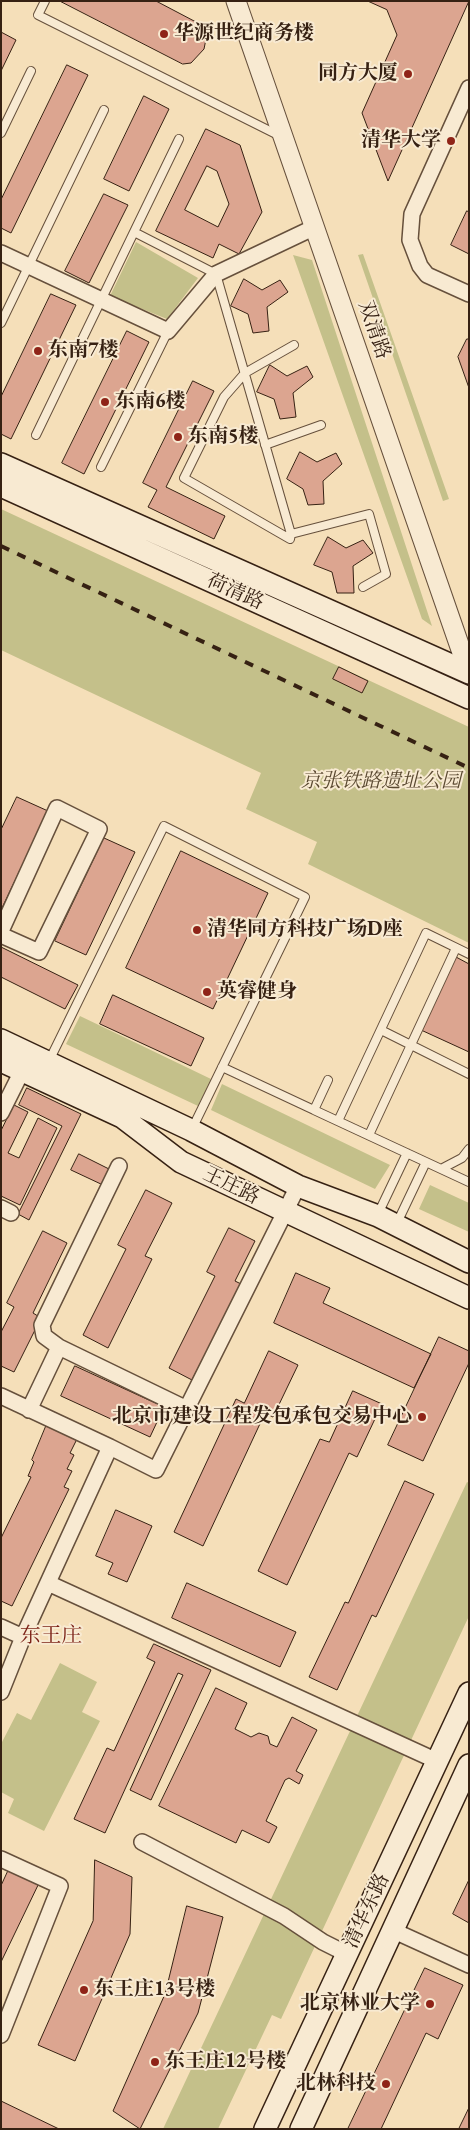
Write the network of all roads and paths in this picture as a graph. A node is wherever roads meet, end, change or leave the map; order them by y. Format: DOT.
graph roads {
  1 [pos="45,1"];
  2 [pos="236,1"];
  3 [pos="31,71"];
  4 [pos="469,88"];
  5 [pos="104,110"];
  6 [pos="1,133"];
  7 [pos="283,137"];
  8 [pos="179,139"];
  9 [pos="315,227"];
  10 [pos="134,232"];
  11 [pos="1,253"];
  12 [pos="28,266"];
  13 [pos="216,274"];
  14 [pos="469,294"];
  15 [pos="101,299"];
  16 [pos="1,323"];
  17 [pos="168,331"];
  18 [pos="294,345"];
  19 [pos="245,373"];
  20 [pos="321,425"];
  21 [pos="36,435"];
  22 [pos="265,445"];
  23 [pos="1,464"];
  24 [pos="101,467"];
  25 [pos="1,486"];
  26 [pos="291,534"];
  27 [pos="364,587"];
  28 [pos="469,673"];
  29 [pos="469,698"];
  30 [pos="1,931"];
  31 [pos="1,935"];
  32 [pos="456,948"];
  33 [pos="469,954"];
  34 [pos="381,1030"];
  35 [pos="1,1040"];
  36 [pos="412,1045"];
  37 [pos="1,1061"];
  38 [pos="49,1061"];
  39 [pos="222,1067"];
  40 [pos="22,1071"];
  41 [pos="469,1074"];
  42 [pos="328,1080"];
  43 [pos="314,1110"];
  44 [pos="1,1113"];
  45 [pos="338,1121"];
  46 [pos="191,1130"];
  47 [pos="369,1135"];
  48 [pos="469,1149"];
  49 [pos="407,1153"];
  50 [pos="426,1162"];
  51 [pos="119,1166"];
  52 [pos="441,1169"];
  53 [pos="469,1182"];
  54 [pos="298,1186"];
  55 [pos="285,1212"];
  56 [pos="387,1221"];
  57 [pos="469,1262"];
  58 [pos="469,1298"];
  59 [pos="59,1347"];
  60 [pos="1,1396"];
  61 [pos="186,1409"];
  62 [pos="29,1410"];
  63 [pos="110,1448"];
  64 [pos="48,1584"];
  65 [pos="1,1627"];
  66 [pos="23,1637"];
  67 [pos="2,1689"];
  68 [pos="469,1692"];
  69 [pos="437,1761"];
  70 [pos="469,1765"];
  71 [pos="142,1842"];
  72 [pos="1,1859"];
  73 [pos="392,1930"];
  74 [pos="347,1954"];
  75 [pos="469,1965"];
  76 [pos="1,2035"];
  77 [pos="266,2129"];
  78 [pos="302,2129"];
  1 -- 7 [label="lane"];
  2 -- 7 [label="street, 双清路"];
  3 -- 6 [label="lane"];
  4 -- 14 [label="street"];
  5 -- 12 [label="lane"];
  7 -- 9 [label="street, 双清路"];
  8 -- 10 [label="lane"];
  9 -- 13 [label="street"];
  9 -- 28 [label="street, 双清路"];
  10 -- 13 [label="lane"];
  10 -- 15 [label="lane"];
  11 -- 12 [label="street"];
  12 -- 15 [label="street"];
  12 -- 16 [label="lane"];
  13 -- 17 [label="street"];
  13 -- 19 [label="lane"];
  15 -- 17 [label="street"];
  15 -- 21 [label="lane"];
  17 -- 24 [label="lane"];
  18 -- 19 [label="lane"];
  19 -- 22 [label="lane"];
  19 -- 26 [label="lane"];
  20 -- 22 [label="lane"];
  22 -- 26 [label="lane"];
  23 -- 28 [label="main road, 荷清路"];
  25 -- 29 [label="main road, 荷清路"];
  26 -- 27 [label="lane"];
  30 -- 31 [label="street"];
  32 -- 33 [label="lane"];
  32 -- 34 [label="lane"];
  32 -- 36 [label="lane"];
  34 -- 36 [label="lane"];
  34 -- 45 [label="lane"];
  35 -- 38 [label="main road, 王庄路"];
  36 -- 41 [label="lane"];
  36 -- 47 [label="lane"];
  37 -- 40 [label="main road, 王庄路"];
  38 -- 39 [label="lane"];
  38 -- 46 [label="main road, 王庄路"];
  39 -- 43 [label="lane"];
  39 -- 46 [label="lane"];
  40 -- 44 [label="street"];
  40 -- 55 [label="main road, 王庄路"];
  42 -- 43 [label="lane"];
  43 -- 45 [label="lane"];
  45 -- 47 [label="lane"];
  46 -- 54 [label="main road, 王庄路"];
  47 -- 49 [label="lane"];
  48 -- 52 [label="lane"];
  49 -- 50 [label="lane"];
  49 -- 56 [label="lane"];
  50 -- 52 [label="lane"];
  50 -- 56 [label="lane"];
  51 -- 59 [label="street"];
  52 -- 53 [label="lane"];
  54 -- 55 [label="street"];
  54 -- 56 [label="main road, 王庄路"];
  55 -- 58 [label="main road, 王庄路"];
  55 -- 61 [label="street"];
  56 -- 57 [label="main road, 王庄路"];
  59 -- 61 [label="street"];
  59 -- 62 [label="street"];
  60 -- 62 [label="street"];
  61 -- 63 [label="street"];
  62 -- 63 [label="street"];
  63 -- 64 [label="street"];
  64 -- 66 [label="street"];
  64 -- 69 [label="street"];
  65 -- 66 [label="street"];
  66 -- 67 [label="street"];
  68 -- 69 [label="main road, 清华东路"];
  69 -- 74 [label="main road, 清华东路"];
  70 -- 73 [label="main road, 清华东路"];
  71 -- 74 [label="street"];
  72 -- 76 [label="street"];
  73 -- 75 [label="street"];
  73 -- 78 [label="main road, 清华东路"];
  74 -- 77 [label="main road, 清华东路"];
}
